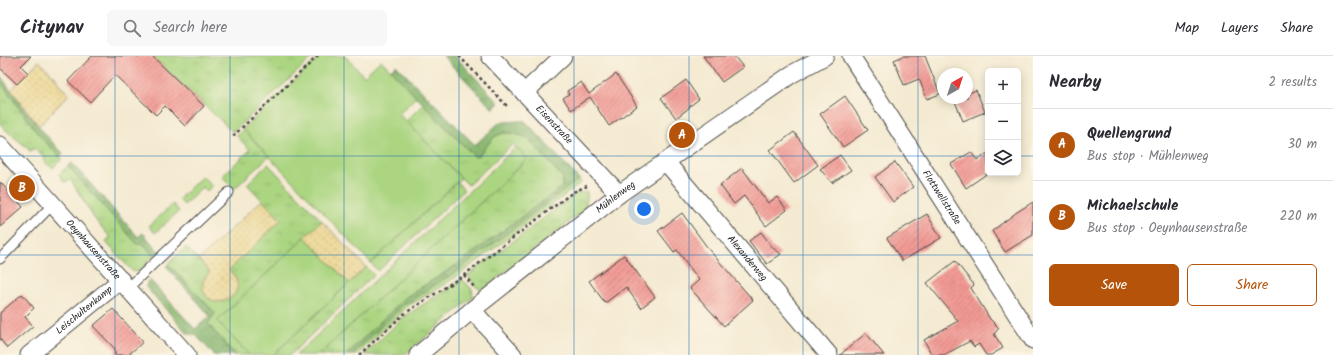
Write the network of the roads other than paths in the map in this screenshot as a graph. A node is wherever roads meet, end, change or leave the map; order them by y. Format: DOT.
graph roads {
  1 [pos="490,56"];
  2 [pos="563,56"];
  3 [pos="825,56"];
  4 [pos="851,56"];
  5 [pos="524,93"];
  6 [pos="0,145"];
  7 [pos="666,162"];
  8 [pos="229,192"];
  9 [pos="619,194"];
  10 [pos="53,204"];
  11 [pos="0,259"];
  12 [pos="124,284"];
  13 [pos="472,310"];
  14 [pos="1033,340"];
  15 [pos="29,355"];
  16 [pos="187,355"];
  17 [pos="418,355"];
  18 [pos="513,355"];
  19 [pos="829,355"];
  1 -- 5 [label="street, Eisenstraße"];
  2 -- 5 [label="street"];
  3 -- 7 [label="street, Mühlenweg"];
  4 -- 14 [label="street, Flottwellstraße"];
  5 -- 9 [label="street, Eisenstraße"];
  6 -- 10 [label="street, Oeynhausenstraße"];
  7 -- 9 [label="street, Mühlenweg"];
  7 -- 19 [label="street, Alexanderweg"];
  8 -- 12 [label="lane"];
  9 -- 13 [label="street, Mühlenweg"];
  10 -- 11 [label="lane"];
  10 -- 12 [label="street, Oeynhausenstraße"];
  12 -- 15 [label="street, Leischultenkamp"];
  12 -- 16 [label="street, Oeynhausenstraße"];
  13 -- 17 [label="street, Mühlenweg"];
  13 -- 18 [label="street"];
}
